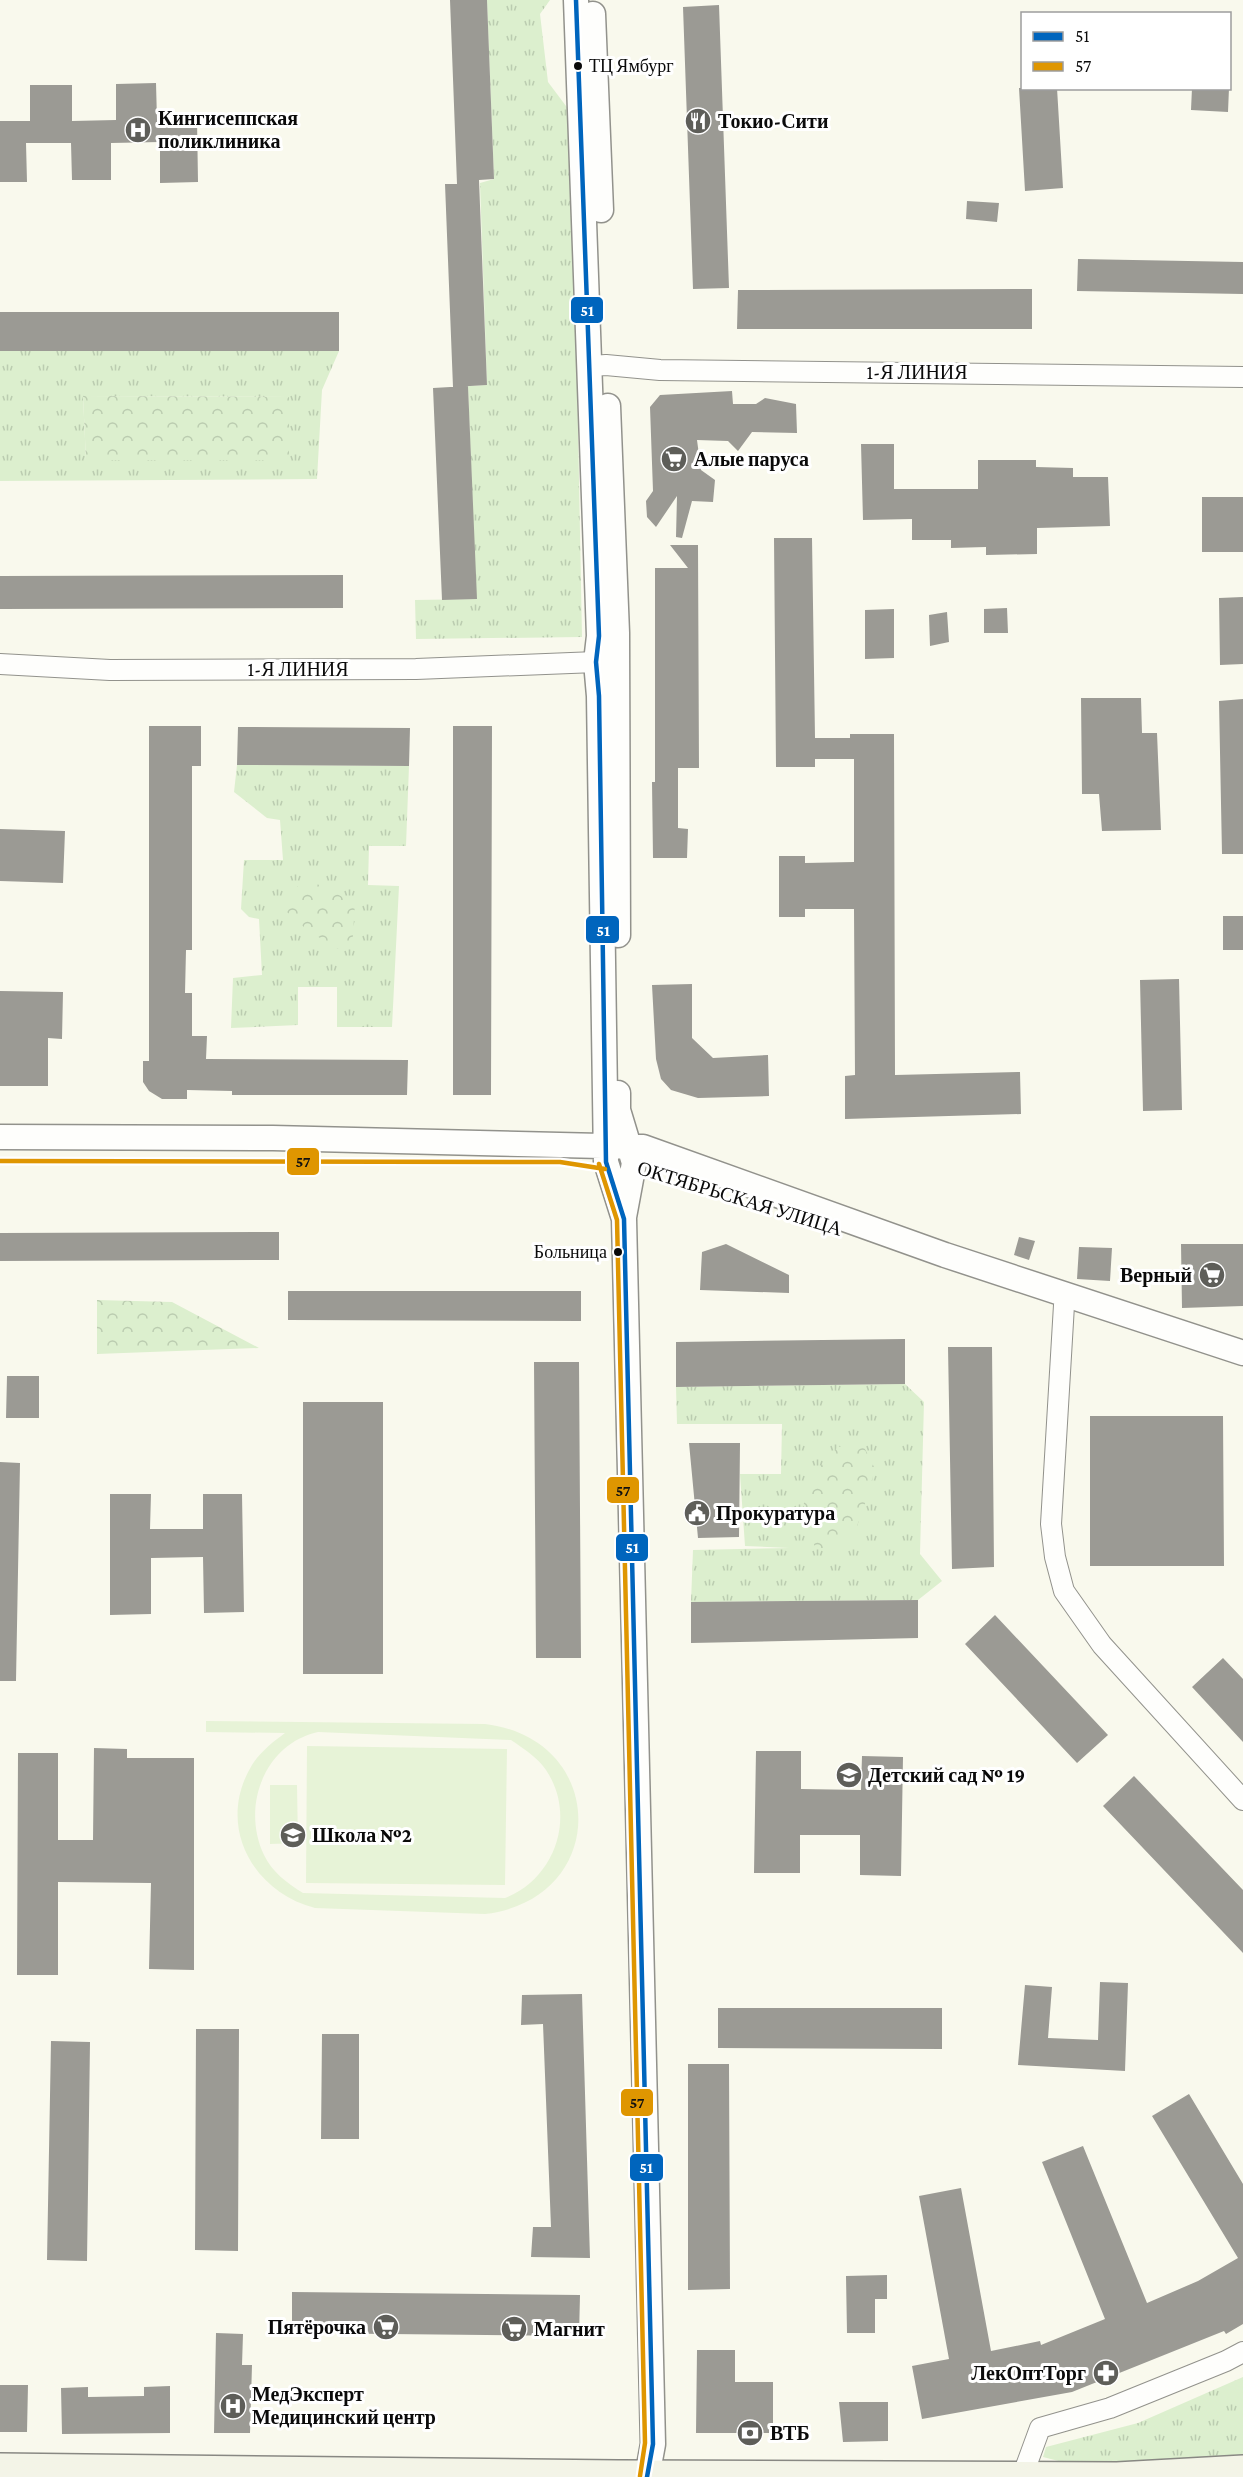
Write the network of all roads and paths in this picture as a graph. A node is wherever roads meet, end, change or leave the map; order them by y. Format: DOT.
graph roads {
  1 [pos="576,0"];
  2 [pos="593,0"];
  3 [pos="599,365"];
  4 [pos="1243,377"];
  5 [pos="596,662"];
  6 [pos="0,664"];
  7 [pos="0,1137"];
  8 [pos="0,1153"];
  9 [pos="619,1154"];
  10 [pos="1064,1305"];
  11 [pos="1243,1353"];
  12 [pos="1243,1367"];
  13 [pos="1243,1800"];
  14 [pos="1243,2352"];
  15 [pos="0,2467"];
  16 [pos="1243,2469"];
  17 [pos="647,2475"];
  18 [pos="1023,2476"];
  19 [pos="0,2477"];
  20 [pos="35,2477"];
  1 -- 3 [label="street"];
  2 -- 3 [label="street"];
  3 -- 4 [label="street, 1-Я ЛИНИЯ"];
  3 -- 5 [label="street"];
  3 -- 9 [label="street"];
  5 -- 6 [label="street, 1-Я ЛИНИЯ"];
  5 -- 9 [label="street"];
  7 -- 9 [label="street"];
  8 -- 9 [label="street, ОКТЯБРЬСКАЯ УЛИЦА"];
  9 -- 10 [label="street, ОКТЯБРЬСКАЯ УЛИЦА"];
  9 -- 11 [label="street"];
  9 -- 17 [label="street"];
  10 -- 12 [label="street, ОКТЯБРЬСКАЯ УЛИЦА"];
  10 -- 13 [label="street"];
  14 -- 18 [label="street"];
  15 -- 17 [label="main road"];
  16 -- 18 [label="main road"];
  17 -- 18 [label="main road"];
  19 -- 20 [label="main road"];
}
